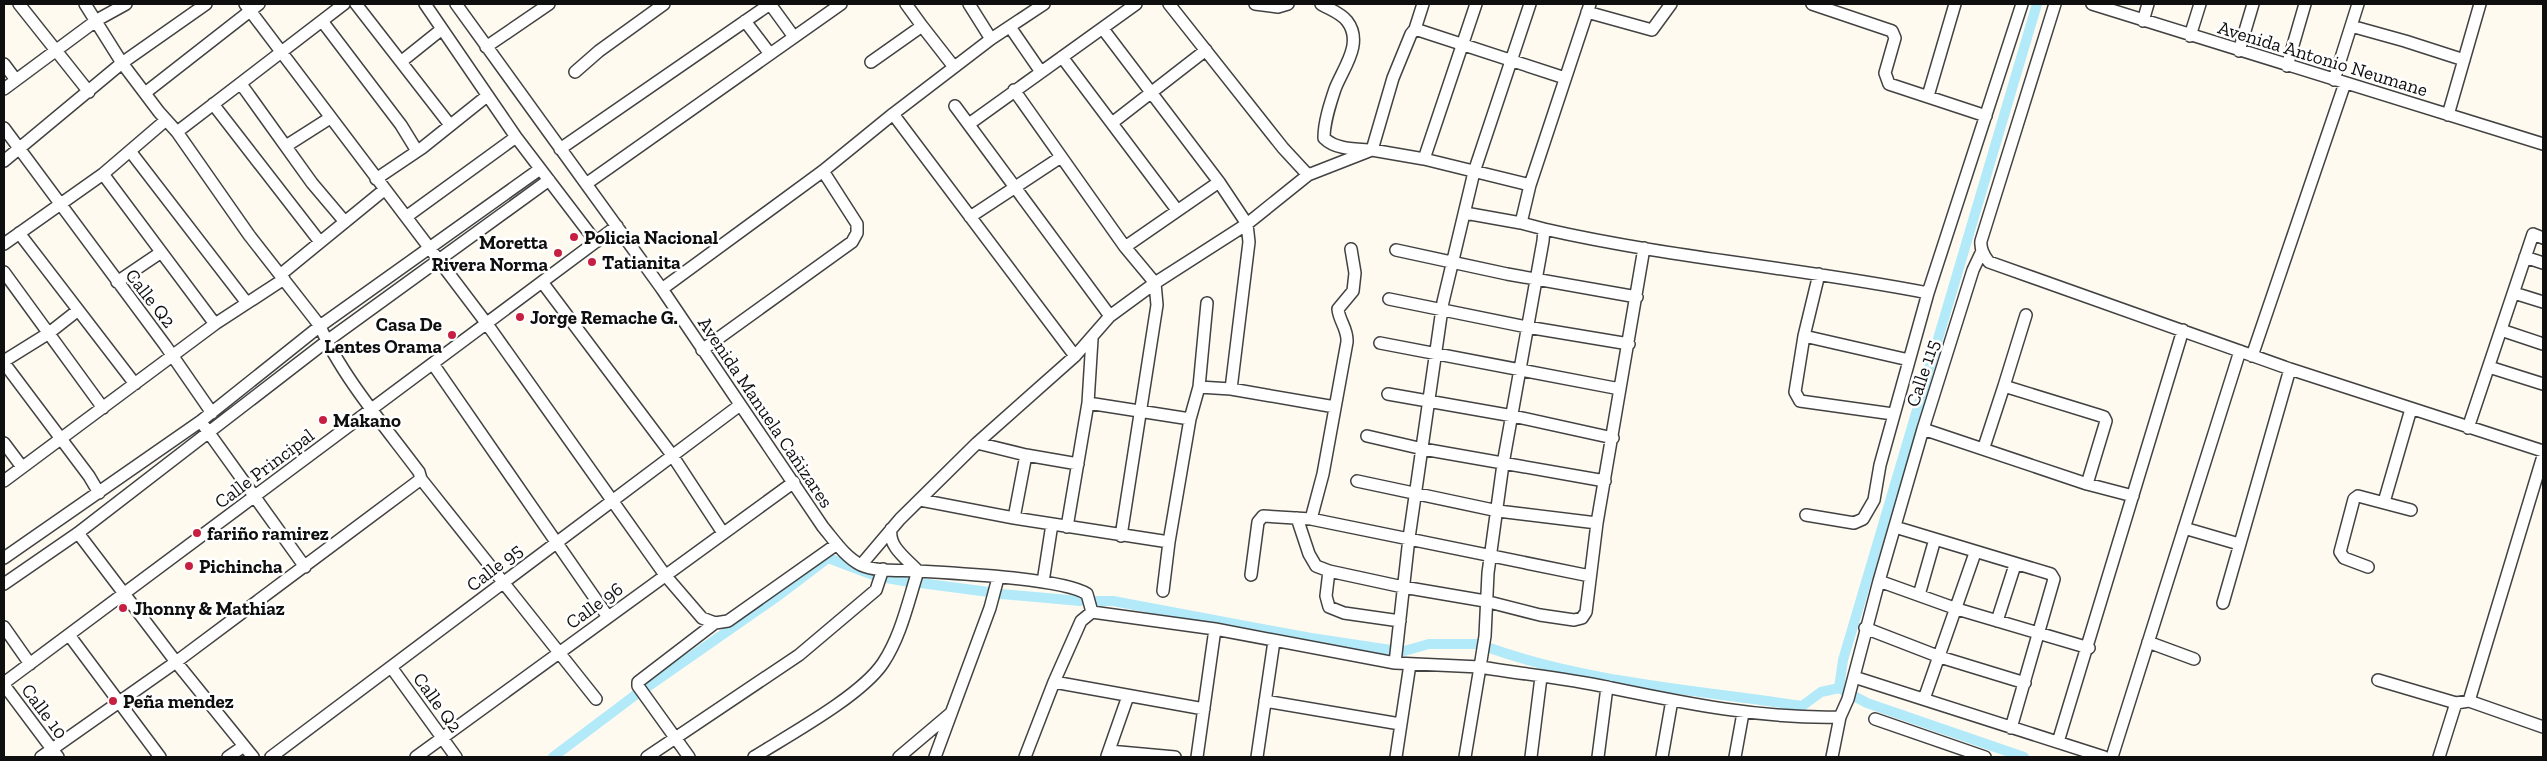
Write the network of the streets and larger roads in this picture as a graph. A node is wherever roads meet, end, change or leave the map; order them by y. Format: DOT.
graph roads {
  1 [pos="19,4"];
  2 [pos="85,4"];
  3 [pos="126,4"];
  4 [pos="206,4"];
  5 [pos="344,4"];
  6 [pos="356,4"];
  7 [pos="425,4"];
  8 [pos="456,4"];
  9 [pos="549,4"];
  10 [pos="664,4"];
  11 [pos="841,4"];
  12 [pos="906,4"];
  13 [pos="969,4"];
  14 [pos="1044,4"];
  15 [pos="1136,4"];
  16 [pos="1169,4"];
  17 [pos="1255,4"];
  18 [pos="1288,4"];
  19 [pos="1321,4"];
  20 [pos="1423,4"];
  21 [pos="1476,4"];
  22 [pos="1530,4"];
  23 [pos="1671,4"];
  24 [pos="1812,4"];
  25 [pos="1955,4"];
  26 [pos="2022,4"];
  27 [pos="2055,4"];
  28 [pos="2092,4"];
  29 [pos="2148,4"];
  30 [pos="2200,4"];
  31 [pos="2254,4"];
  32 [pos="2305,4"];
  33 [pos="2358,4"];
  34 [pos="2476,5"];
  35 [pos="251,6"];
  36 [pos="1588,8"];
  37 [pos="97,20"];
  38 [pos="322,21"];
  39 [pos="745,21"];
  40 [pos="2143,21"];
  41 [pos="922,26"];
  42 [pos="2351,26"];
  43 [pos="1010,27"];
  44 [pos="442,29"];
  45 [pos="1416,29"];
  46 [pos="1103,30"];
  47 [pos="2190,36"];
  48 [pos="794,37"];
  49 [pos="992,39"];
  50 [pos="1463,44"];
  51 [pos="486,46"];
  52 [pos="55,50"];
  53 [pos="1206,50"];
  54 [pos="2239,51"];
  55 [pos="281,53"];
  56 [pos="770,54"];
  57 [pos="1062,57"];
  58 [pos="2464,60"];
  59 [pos="402,61"];
  60 [pos="872,62"];
  61 [pos="1510,62"];
  62 [pos="122,63"];
  63 [pos="4,64"];
  64 [pos="2286,66"];
  65 [pos="954,68"];
  66 [pos="575,72"];
  67 [pos="1041,72"];
  68 [pos="1565,78"];
  69 [pos="16,80"];
  70 [pos="2339,82"];
  71 [pos="240,84"];
  72 [pos="4,89"];
  73 [pos="1014,90"];
  74 [pos="89,92"];
  75 [pos="145,93"];
  76 [pos="1151,94"];
  77 [pos="487,96"];
  78 [pos="1928,96"];
  79 [pos="213,104"];
  80 [pos="955,106"];
  81 [pos="893,114"];
  82 [pos="2448,115"];
  83 [pos="1986,116"];
  84 [pos="330,118"];
  85 [pos="166,120"];
  86 [pos="1112,123"];
  87 [pos="969,124"];
  88 [pos="450,125"];
  89 [pos="4,128"];
  90 [pos="177,132"];
  91 [pos="516,137"];
  92 [pos="2543,144"];
  93 [pos="286,146"];
  94 [pos="560,148"];
  95 [pos="20,149"];
  96 [pos="1372,150"];
  97 [pos="130,151"];
  98 [pos="418,151"];
  99 [pos="1061,156"];
  100 [pos="1424,159"];
  101 [pos="4,161"];
  102 [pos="540,169"];
  103 [pos="823,171"];
  104 [pos="1474,172"];
  105 [pos="103,174"];
  106 [pos="1308,175"];
  107 [pos="376,179"];
  108 [pos="549,180"];
  109 [pos="1219,182"];
  110 [pos="586,184"];
  111 [pos="1530,184"];
  112 [pos="1015,186"];
  113 [pos="384,190"];
  114 [pos="61,205"];
  115 [pos="1177,210"];
  116 [pos="1464,213"];
  117 [pos="970,217"];
  118 [pos="406,218"];
  119 [pos="345,222"];
  120 [pos="1521,223"];
  121 [pos="1247,224"];
  122 [pos="618,226"];
  123 [pos="1544,229"];
  124 [pos="19,233"];
  125 [pos="2543,238"];
  126 [pos="320,242"];
  127 [pos="596,242"];
  128 [pos="4,244"];
  129 [pos="428,247"];
  130 [pos="1125,247"];
  131 [pos="1644,248"];
  132 [pos="1351,249"];
  133 [pos="1396,250"];
  134 [pos="1982,251"];
  135 [pos="160,253"];
  136 [pos="2525,258"];
  137 [pos="438,259"];
  138 [pos="1453,263"];
  139 [pos="2543,263"];
  140 [pos="4,272"];
  141 [pos="1819,274"];
  142 [pos="282,277"];
  143 [pos="1537,280"];
  144 [pos="117,282"];
  145 [pos="542,282"];
  146 [pos="1155,283"];
  147 [pos="662,290"];
  148 [pos="1928,293"];
  149 [pos="2514,293"];
  150 [pos="1637,297"];
  151 [pos="1389,299"];
  152 [pos="2543,302"];
  153 [pos="247,303"];
  154 [pos="1207,303"];
  155 [pos="1442,309"];
  156 [pos="77,311"];
  157 [pos="2026,315"];
  158 [pos="1110,316"];
  159 [pos="215,324"];
  160 [pos="487,324"];
  161 [pos="320,326"];
  162 [pos="1527,327"];
  163 [pos="2183,330"];
  164 [pos="2502,330"];
  165 [pos="49,333"];
  166 [pos="1804,336"];
  167 [pos="1092,339"];
  168 [pos="326,341"];
  169 [pos="1380,343"];
  170 [pos="1629,344"];
  171 [pos="2543,344"];
  172 [pos="702,350"];
  173 [pos="2240,351"];
  174 [pos="1436,355"];
  175 [pos="1075,356"];
  176 [pos="2252,356"];
  177 [pos="173,357"];
  178 [pos="1910,360"];
  179 [pos="4,362"];
  180 [pos="433,364"];
  181 [pos="2489,367"];
  182 [pos="2290,369"];
  183 [pos="1520,370"];
  184 [pos="135,384"];
  185 [pos="2543,384"];
  186 [pos="2004,386"];
  187 [pos="1199,387"];
  188 [pos="1231,388"];
  189 [pos="1620,389"];
  190 [pos="1388,394"];
  191 [pos="1088,403"];
  192 [pos="1429,403"];
  193 [pos="740,405"];
  194 [pos="1335,407"];
  195 [pos="103,408"];
  196 [pos="372,409"];
  197 [pos="2411,409"];
  198 [pos="1141,410"];
  199 [pos="212,412"];
  200 [pos="1893,414"];
  201 [pos="1513,416"];
  202 [pos="1190,418"];
  203 [pos="201,421"];
  204 [pos="2468,428"];
  205 [pos="1923,429"];
  206 [pos="208,432"];
  207 [pos="1367,436"];
  208 [pos="1613,438"];
  209 [pos="60,439"];
  210 [pos="4,443"];
  211 [pos="977,443"];
  212 [pos="1984,447"];
  213 [pos="1422,449"];
  214 [pos="2543,451"];
  215 [pos="672,455"];
  216 [pos="1026,455"];
  217 [pos="2543,456"];
  218 [pos="1078,464"];
  219 [pos="1503,464"];
  220 [pos="22,467"];
  221 [pos="421,479"];
  222 [pos="4,481"];
  223 [pos="1357,481"];
  224 [pos="1605,481"];
  225 [pos="794,482"];
  226 [pos="2087,484"];
  227 [pos="99,493"];
  228 [pos="1416,495"];
  229 [pos="255,496"];
  230 [pos="2133,496"];
  231 [pos="920,500"];
  232 [pos="611,502"];
  233 [pos="2384,502"];
  234 [pos="2411,510"];
  235 [pos="1498,511"];
  236 [pos="1806,515"];
  237 [pos="1014,518"];
  238 [pos="1297,518"];
  239 [pos="1311,519"];
  240 [pos="1597,523"];
  241 [pos="1052,524"];
  242 [pos="1895,526"];
  243 [pos="1067,527"];
  244 [pos="2184,528"];
  245 [pos="891,529"];
  246 [pos="78,533"];
  247 [pos="723,533"];
  248 [pos="1121,536"];
  249 [pos="1409,538"];
  250 [pos="1935,539"];
  251 [pos="557,540"];
  252 [pos="1170,542"];
  253 [pos="837,544"];
  254 [pos="2239,544"];
  255 [pos="1975,553"];
  256 [pos="1490,556"];
  257 [pos="4,558"];
  258 [pos="2015,564"];
  259 [pos="861,565"];
  260 [pos="305,566"];
  261 [pos="2368,566"];
  262 [pos="883,569"];
  263 [pos="918,571"];
  264 [pos="1329,571"];
  265 [pos="665,575"];
  266 [pos="1251,575"];
  267 [pos="1590,576"];
  268 [pos="998,578"];
  269 [pos="1879,581"];
  270 [pos="1043,582"];
  271 [pos="505,583"];
  272 [pos="4,584"];
  273 [pos="1403,587"];
  274 [pos="1163,591"];
  275 [pos="125,593"];
  276 [pos="1919,595"];
  277 [pos="1485,601"];
  278 [pos="2222,603"];
  279 [pos="1092,608"];
  280 [pos="1957,609"];
  281 [pos="608,617"];
  282 [pos="1400,621"];
  283 [pos="1997,621"];
  284 [pos="715,623"];
  285 [pos="4,627"];
  286 [pos="1865,628"];
  287 [pos="1215,629"];
  288 [pos="2040,634"];
  289 [pos="69,635"];
  290 [pos="1274,642"];
  291 [pos="2148,642"];
  292 [pos="2088,648"];
  293 [pos="558,653"];
  294 [pos="1940,657"];
  295 [pos="2194,659"];
  296 [pos="176,662"];
  297 [pos="1395,663"];
  298 [pos="30,664"];
  299 [pos="1410,664"];
  300 [pos="391,667"];
  301 [pos="1480,667"];
  302 [pos="1541,677"];
  303 [pos="1853,680"];
  304 [pos="2378,680"];
  305 [pos="1054,682"];
  306 [pos="2025,683"];
  307 [pos="4,684"];
  308 [pos="1607,687"];
  309 [pos="1128,696"];
  310 [pos="596,699"];
  311 [pos="1924,699"];
  312 [pos="1672,700"];
  313 [pos="2469,700"];
  314 [pos="1266,701"];
  315 [pos="120,702"];
  316 [pos="2456,703"];
  317 [pos="1204,709"];
  318 [pos="952,713"];
  319 [pos="1743,713"];
  320 [pos="1840,717"];
  321 [pos="1875,720"];
  322 [pos="1400,724"];
  323 [pos="2543,727"];
  324 [pos="2011,728"];
  325 [pos="442,737"];
  326 [pos="675,737"];
  327 [pos="2058,742"];
  328 [pos="244,746"];
  329 [pos="55,753"];
  330 [pos="1107,754"];
  331 [pos="41,757"];
  332 [pos="160,757"];
  333 [pos="228,757"];
  334 [pos="253,757"];
  335 [pos="271,757"];
  336 [pos="416,757"];
  337 [pos="456,757"];
  338 [pos="647,757"];
  339 [pos="689,757"];
  340 [pos="754,757"];
  341 [pos="899,757"];
  342 [pos="935,757"];
  343 [pos="1025,757"];
  344 [pos="1175,757"];
  345 [pos="1197,757"];
  346 [pos="1257,757"];
  347 [pos="1396,757"];
  348 [pos="1465,757"];
  349 [pos="1531,757"];
  350 [pos="1598,757"];
  351 [pos="1662,757"];
  352 [pos="1735,757"];
  353 [pos="1832,757"];
  354 [pos="1985,757"];
  355 [pos="2104,757"];
  356 [pos="2112,757"];
  357 [pos="2439,757"];
  1 -- 52 [label="street"];
  2 -- 37 [label="street"];
  3 -- 37 [label="street"];
  4 -- 62 [label="street"];
  5 -- 38 [label="street"];
  6 -- 59 [label="street"];
  7 -- 44 [label="street"];
  8 -- 51 [label="street, Avenida Manuela Cañizares"];
  9 -- 51 [label="street"];
  10 -- 66 [label="street"];
  11 -- 48 [label="street"];
  12 -- 41 [label="street"];
  13 -- 49 [label="street"];
  14 -- 43 [label="street"];
  15 -- 46 [label="street"];
  16 -- 53 [label="street"];
  17 -- 18 [label="street"];
  19 -- 96 [label="street"];
  20 -- 45 [label="street"];
  21 -- 50 [label="street"];
  22 -- 61 [label="street"];
  23 -- 36 [label="street"];
  24 -- 78 [label="street"];
  25 -- 78 [label="street"];
  26 -- 83 [label="street"];
  27 -- 134 [label="street, Calle 115"];
  28 -- 40 [label="street, Avenida Antonio Neumane"];
  29 -- 40 [label="street"];
  30 -- 47 [label="street"];
  31 -- 54 [label="street"];
  32 -- 64 [label="street"];
  33 -- 42 [label="street"];
  34 -- 58 [label="street"];
  35 -- 55 [label="street"];
  35 -- 75 [label="street"];
  36 -- 68 [label="street"];
  37 -- 52 [label="street"];
  37 -- 62 [label="street"];
  38 -- 55 [label="street"];
  38 -- 98 [label="street"];
  39 -- 48 [label="street"];
  39 -- 56 [label="street"];
  39 -- 94 [label="street"];
  40 -- 47 [label="street, Avenida Antonio Neumane"];
  41 -- 60 [label="street"];
  41 -- 65 [label="street"];
  42 -- 58 [label="street"];
  42 -- 70 [label="street"];
  43 -- 49 [label="street"];
  43 -- 67 [label="street"];
  44 -- 59 [label="street"];
  44 -- 77 [label="street"];
  45 -- 50 [label="street"];
  45 -- 96 [label="street"];
  46 -- 57 [label="street"];
  46 -- 76 [label="street"];
  47 -- 54 [label="street, Avenida Antonio Neumane"];
  48 -- 56 [label="street"];
  49 -- 65 [label="street"];
  50 -- 61 [label="street"];
  50 -- 100 [label="street"];
  51 -- 94 [label="street, Avenida Manuela Cañizares"];
  52 -- 69 [label="street"];
  52 -- 74 [label="street"];
  53 -- 76 [label="street"];
  53 -- 106 [label="street"];
  54 -- 64 [label="street, Avenida Antonio Neumane"];
  55 -- 71 [label="street"];
  55 -- 84 [label="street"];
  56 -- 110 [label="street"];
  57 -- 67 [label="street"];
  57 -- 86 [label="street"];
  58 -- 82 [label="street"];
  59 -- 88 [label="street"];
  61 -- 68 [label="street"];
  61 -- 104 [label="street"];
  62 -- 74 [label="street"];
  62 -- 75 [label="street"];
  63 -- 69 [label="street"];
  64 -- 70 [label="street, Avenida Antonio Neumane"];
  65 -- 81 [label="street"];
  67 -- 73 [label="street"];
  68 -- 111 [label="street"];
  69 -- 72 [label="street"];
  70 -- 82 [label="street, Avenida Antonio Neumane"];
  70 -- 176 [label="street"];
  71 -- 79 [label="street"];
  71 -- 93 [label="street"];
  73 -- 87 [label="street"];
  73 -- 99 [label="street"];
  74 -- 95 [label="street"];
  75 -- 85 [label="street"];
  76 -- 86 [label="street"];
  76 -- 109 [label="street"];
  77 -- 88 [label="street"];
  77 -- 91 [label="street"];
  78 -- 83 [label="street"];
  79 -- 90 [label="street"];
  79 -- 126 [label="street"];
  80 -- 87 [label="street"];
  81 -- 103 [label="street"];
  81 -- 117 [label="street"];
  82 -- 92 [label="street, Avenida Antonio Neumane"];
  83 -- 148 [label="street"];
  84 -- 93 [label="street"];
  84 -- 107 [label="street"];
  85 -- 90 [label="street"];
  85 -- 97 [label="street"];
  86 -- 115 [label="street"];
  87 -- 112 [label="street"];
  88 -- 98 [label="street"];
  89 -- 95 [label="street, Calle Q2"];
  90 -- 142 [label="street"];
  91 -- 102 [label="street"];
  91 -- 118 [label="street"];
  93 -- 119 [label="street"];
  94 -- 110 [label="street, Avenida Manuela Cañizares"];
  95 -- 101 [label="street"];
  95 -- 114 [label="street, Calle Q2"];
  96 -- 100 [label="street"];
  96 -- 106 [label="street"];
  97 -- 105 [label="street"];
  97 -- 153 [label="street"];
  98 -- 107 [label="street"];
  99 -- 112 [label="street"];
  99 -- 130 [label="street"];
  100 -- 104 [label="street"];
  102 -- 108 [label="street"];
  102 -- 129 [label="street"];
  103 -- 147 [label="street"];
  103 -- 172 [label="street"];
  104 -- 111 [label="street"];
  104 -- 116 [label="street"];
  105 -- 114 [label="street"];
  105 -- 135 [label="street"];
  106 -- 121 [label="street"];
  107 -- 113 [label="street"];
  108 -- 127 [label="street"];
  108 -- 137 [label="street"];
  109 -- 115 [label="street"];
  109 -- 121 [label="street"];
  110 -- 122 [label="street, Avenida Manuela Cañizares"];
  111 -- 120 [label="street"];
  112 -- 117 [label="street"];
  112 -- 158 [label="street"];
  113 -- 118 [label="street"];
  113 -- 119 [label="street"];
  114 -- 124 [label="street"];
  114 -- 144 [label="street, Calle Q2"];
  115 -- 130 [label="street"];
  116 -- 120 [label="street"];
  116 -- 138 [label="street"];
  117 -- 175 [label="street"];
  118 -- 129 [label="street"];
  119 -- 126 [label="street"];
  120 -- 123 [label="street"];
  121 -- 146 [label="street"];
  121 -- 188 [label="street"];
  122 -- 127 [label="street, Calle Principal"];
  122 -- 147 [label="street, Avenida Manuela Cañizares"];
  123 -- 131 [label="street"];
  123 -- 143 [label="street"];
  124 -- 128 [label="street"];
  124 -- 156 [label="street"];
  125 -- 136 [label="street"];
  126 -- 142 [label="street"];
  127 -- 145 [label="street, Calle Principal"];
  129 -- 137 [label="street"];
  129 -- 161 [label="street"];
  130 -- 146 [label="street"];
  131 -- 141 [label="street"];
  131 -- 150 [label="street"];
  132 -- 194 [label="street"];
  133 -- 138 [label="street"];
  134 -- 163 [label="street"];
  134 -- 205 [label="street, Calle 115"];
  135 -- 144 [label="street"];
  135 -- 159 [label="street"];
  136 -- 139 [label="street"];
  136 -- 149 [label="street"];
  137 -- 160 [label="street"];
  137 -- 168 [label="street"];
  138 -- 143 [label="street"];
  138 -- 155 [label="street"];
  140 -- 165 [label="street"];
  141 -- 148 [label="street"];
  141 -- 166 [label="street"];
  142 -- 153 [label="street"];
  142 -- 161 [label="street"];
  143 -- 150 [label="street"];
  143 -- 162 [label="street"];
  144 -- 177 [label="street, Calle Q2"];
  145 -- 160 [label="street, Calle Principal"];
  145 -- 215 [label="street"];
  146 -- 158 [label="street"];
  146 -- 198 [label="street"];
  147 -- 172 [label="street, Avenida Manuela Cañizares"];
  148 -- 178 [label="street"];
  149 -- 152 [label="street"];
  149 -- 164 [label="street"];
  150 -- 170 [label="street"];
  151 -- 155 [label="street"];
  153 -- 159 [label="street"];
  154 -- 187 [label="street"];
  155 -- 162 [label="street"];
  155 -- 174 [label="street"];
  156 -- 165 [label="street"];
  156 -- 184 [label="street"];
  157 -- 186 [label="street"];
  158 -- 167 [label="street"];
  159 -- 177 [label="street"];
  160 -- 180 [label="street, Calle Principal"];
  160 -- 232 [label="street"];
  161 -- 168 [label="street"];
  161 -- 199 [label="street"];
  162 -- 170 [label="street"];
  162 -- 183 [label="street"];
  163 -- 173 [label="street"];
  163 -- 230 [label="street"];
  164 -- 171 [label="street"];
  164 -- 181 [label="street"];
  165 -- 179 [label="street"];
  165 -- 195 [label="street"];
  166 -- 178 [label="street"];
  166 -- 200 [label="street"];
  167 -- 175 [label="street"];
  167 -- 191 [label="street"];
  168 -- 196 [label="street"];
  168 -- 206 [label="street"];
  169 -- 174 [label="street"];
  170 -- 189 [label="street"];
  172 -- 193 [label="street, Avenida Manuela Cañizares"];
  173 -- 176 [label="street"];
  173 -- 244 [label="street"];
  174 -- 183 [label="street"];
  174 -- 192 [label="street"];
  175 -- 211 [label="street"];
  176 -- 182 [label="street"];
  177 -- 184 [label="street"];
  177 -- 199 [label="street, Calle Q2"];
  178 -- 200 [label="street"];
  179 -- 209 [label="street"];
  180 -- 196 [label="street, Calle Principal"];
  180 -- 251 [label="street"];
  181 -- 185 [label="street"];
  181 -- 204 [label="street"];
  182 -- 197 [label="street"];
  182 -- 254 [label="street"];
  183 -- 189 [label="street"];
  183 -- 201 [label="street"];
  184 -- 195 [label="street"];
  186 -- 212 [label="street"];
  186 -- 226 [label="street"];
  187 -- 188 [label="street"];
  187 -- 202 [label="street"];
  188 -- 194 [label="street"];
  189 -- 208 [label="street"];
  190 -- 192 [label="street"];
  191 -- 198 [label="street"];
  191 -- 218 [label="street"];
  192 -- 201 [label="street"];
  192 -- 213 [label="street"];
  193 -- 215 [label="street, Calle 95"];
  193 -- 225 [label="street, Avenida Manuela Cañizares"];
  194 -- 239 [label="street"];
  195 -- 209 [label="street"];
  196 -- 221 [label="street"];
  196 -- 229 [label="street, Calle Principal"];
  197 -- 204 [label="street"];
  197 -- 233 [label="street"];
  198 -- 202 [label="street"];
  198 -- 248 [label="street"];
  199 -- 203 [label="street"];
  200 -- 236 [label="street"];
  201 -- 208 [label="street"];
  201 -- 219 [label="street"];
  202 -- 252 [label="street"];
  203 -- 206 [label="street"];
  203 -- 227 [label="street"];
  204 -- 214 [label="street"];
  205 -- 212 [label="street"];
  205 -- 242 [label="street, Calle 115"];
  206 -- 229 [label="street"];
  206 -- 246 [label="street"];
  207 -- 213 [label="street"];
  208 -- 224 [label="street"];
  209 -- 220 [label="street"];
  209 -- 227 [label="street"];
  210 -- 220 [label="street"];
  211 -- 216 [label="street"];
  211 -- 231 [label="street"];
  212 -- 226 [label="street"];
  213 -- 219 [label="street"];
  213 -- 228 [label="street"];
  215 -- 232 [label="street, Calle 95"];
  215 -- 247 [label="street"];
  216 -- 218 [label="street"];
  216 -- 237 [label="street"];
  217 -- 313 [label="street"];
  218 -- 243 [label="street"];
  219 -- 224 [label="street"];
  219 -- 235 [label="street"];
  220 -- 222 [label="street"];
  221 -- 260 [label="street"];
  221 -- 271 [label="street"];
  223 -- 228 [label="street"];
  224 -- 240 [label="street"];
  225 -- 247 [label="street, Calle 96"];
  225 -- 253 [label="street, Avenida Manuela Cañizares"];
  226 -- 230 [label="street"];
  227 -- 257 [label="street"];
  228 -- 235 [label="street"];
  228 -- 249 [label="street"];
  229 -- 260 [label="street"];
  229 -- 275 [label="street, Calle Principal"];
  230 -- 292 [label="street"];
  231 -- 237 [label="street"];
  231 -- 245 [label="street"];
  232 -- 251 [label="street, Calle 95"];
  232 -- 265 [label="street"];
  233 -- 234 [label="street"];
  233 -- 261 [label="street"];
  235 -- 240 [label="street"];
  235 -- 256 [label="street"];
  237 -- 241 [label="street"];
  238 -- 239 [label="street"];
  238 -- 264 [label="street"];
  238 -- 266 [label="street"];
  239 -- 249 [label="street"];
  240 -- 267 [label="street"];
  241 -- 243 [label="street"];
  241 -- 270 [label="street"];
  242 -- 250 [label="street"];
  242 -- 269 [label="street, Calle 115"];
  243 -- 248 [label="street"];
  244 -- 254 [label="street"];
  244 -- 291 [label="street"];
  245 -- 259 [label="street"];
  245 -- 263 [label="street"];
  246 -- 272 [label="street"];
  246 -- 275 [label="street"];
  247 -- 265 [label="street, Calle 96"];
  248 -- 252 [label="street"];
  249 -- 256 [label="street"];
  249 -- 273 [label="street"];
  250 -- 255 [label="street"];
  250 -- 276 [label="street"];
  251 -- 271 [label="street, Calle 95"];
  251 -- 281 [label="street"];
  252 -- 274 [label="street"];
  253 -- 259 [label="street, Avenida Manuela Cañizares"];
  253 -- 284 [label="street"];
  254 -- 278 [label="street"];
  255 -- 258 [label="street"];
  255 -- 280 [label="street"];
  256 -- 267 [label="street"];
  256 -- 277 [label="street"];
  258 -- 283 [label="street"];
  258 -- 288 [label="street"];
  259 -- 262 [label="street, Avenida Manuela Cañizares"];
  260 -- 296 [label="street"];
  262 -- 263 [label="street, Avenida Manuela Cañizares"];
  262 -- 326 [label="street"];
  263 -- 268 [label="street, Avenida Manuela Cañizares"];
  263 -- 340 [label="street"];
  264 -- 273 [label="street"];
  264 -- 282 [label="street"];
  265 -- 281 [label="street, Calle 96"];
  265 -- 284 [label="street"];
  267 -- 277 [label="street"];
  268 -- 270 [label="street, Avenida Manuela Cañizares"];
  268 -- 318 [label="street"];
  269 -- 276 [label="street"];
  269 -- 286 [label="street, Calle 115"];
  270 -- 279 [label="street, Avenida Manuela Cañizares"];
  271 -- 293 [label="street"];
  271 -- 300 [label="street, Calle 95"];
  273 -- 277 [label="street"];
  273 -- 282 [label="street"];
  275 -- 289 [label="street, Calle Principal"];
  275 -- 296 [label="street"];
  276 -- 280 [label="street"];
  277 -- 301 [label="street"];
  279 -- 287 [label="street"];
  279 -- 305 [label="street"];
  280 -- 283 [label="street"];
  280 -- 294 [label="street"];
  281 -- 293 [label="street, Calle 96"];
  282 -- 297 [label="street"];
  283 -- 288 [label="street"];
  284 -- 326 [label="street"];
  285 -- 298 [label="street"];
  286 -- 294 [label="street"];
  286 -- 303 [label="street, Calle 115"];
  287 -- 290 [label="street"];
  287 -- 317 [label="street"];
  288 -- 292 [label="street"];
  288 -- 306 [label="street"];
  289 -- 298 [label="street, Calle Principal"];
  289 -- 315 [label="street"];
  290 -- 297 [label="street"];
  290 -- 314 [label="street"];
  291 -- 295 [label="street"];
  291 -- 356 [label="street"];
  292 -- 327 [label="street"];
  293 -- 310 [label="street"];
  293 -- 325 [label="street, Calle 96"];
  294 -- 306 [label="street"];
  294 -- 311 [label="street"];
  296 -- 315 [label="street"];
  296 -- 328 [label="street"];
  297 -- 299 [label="street"];
  298 -- 307 [label="street, Calle Principal"];
  299 -- 301 [label="street"];
  299 -- 322 [label="street"];
  300 -- 325 [label="street, Calle Q2"];
  300 -- 335 [label="street, Calle 95"];
  301 -- 302 [label="street"];
  301 -- 348 [label="street"];
  302 -- 308 [label="street"];
  302 -- 349 [label="street"];
  303 -- 311 [label="street"];
  303 -- 320 [label="street, Calle 115"];
  304 -- 316 [label="street"];
  305 -- 309 [label="street"];
  305 -- 343 [label="street"];
  306 -- 324 [label="street"];
  307 -- 329 [label="street, Calle 10"];
  308 -- 312 [label="street"];
  308 -- 350 [label="street"];
  309 -- 317 [label="street"];
  309 -- 330 [label="street"];
  311 -- 324 [label="street"];
  312 -- 319 [label="street"];
  312 -- 351 [label="street"];
  313 -- 316 [label="street"];
  313 -- 323 [label="street"];
  314 -- 322 [label="street"];
  314 -- 346 [label="street"];
  315 -- 329 [label="street"];
  315 -- 332 [label="street"];
  316 -- 357 [label="street"];
  317 -- 345 [label="street"];
  318 -- 341 [label="street"];
  318 -- 342 [label="street"];
  319 -- 320 [label="street"];
  319 -- 352 [label="street"];
  320 -- 353 [label="street, Calle 115"];
  321 -- 354 [label="street"];
  322 -- 347 [label="street"];
  324 -- 327 [label="street"];
  325 -- 336 [label="street, Calle 96"];
  325 -- 337 [label="street, Calle Q2"];
  326 -- 338 [label="street"];
  326 -- 339 [label="street"];
  327 -- 355 [label="street"];
  328 -- 333 [label="street"];
  328 -- 334 [label="street"];
  329 -- 331 [label="street"];
  330 -- 344 [label="street"];
}
